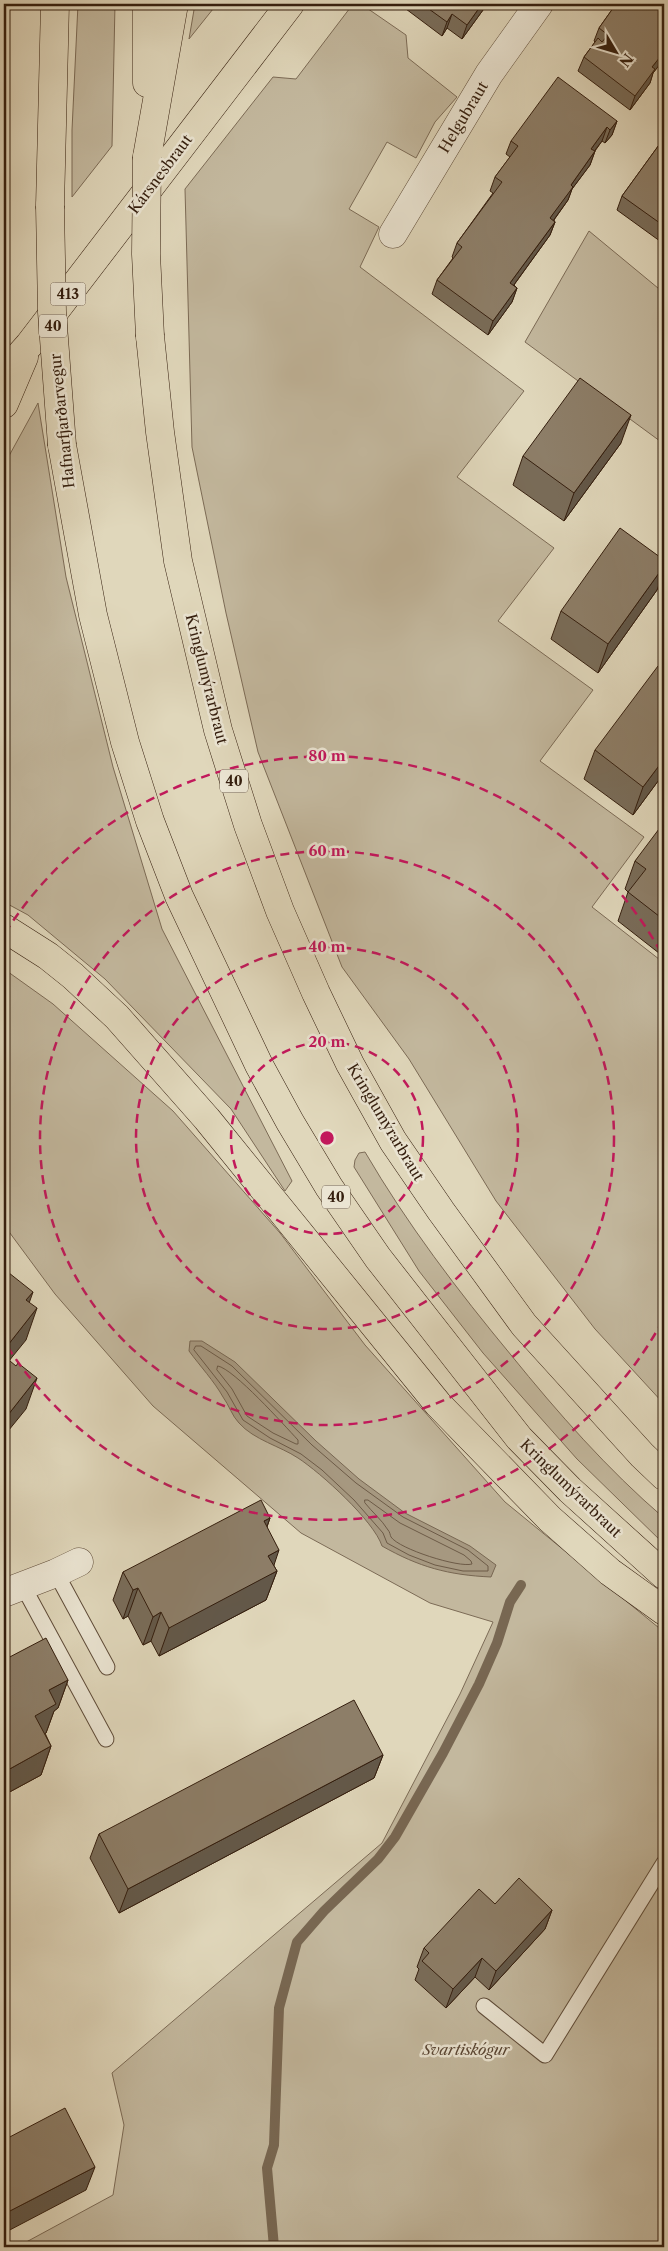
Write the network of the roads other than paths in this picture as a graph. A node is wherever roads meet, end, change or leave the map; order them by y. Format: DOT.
graph roads {
  1 [pos="55,4"];
  2 [pos="147,4"];
  3 [pos="174,4"];
  4 [pos="290,4"];
  5 [pos="539,4"];
  6 [pos="153,94"];
  7 [pos="393,234"];
  8 [pos="29,345"];
  9 [pos="4,374"];
  10 [pos="4,404"];
  11 [pos="125,742"];
  12 [pos="4,928"];
  13 [pos="664,1476"];
  14 [pos="68,1567"];
  15 [pos="664,1575"];
  16 [pos="13,1590"];
  17 [pos="664,1611"];
  18 [pos="107,1667"];
  19 [pos="106,1739"];
  20 [pos="664,1863"];
  21 [pos="484,2006"];
  1 -- 11 [label="main road, Hafnarfjarðarvegur / 40, bridge"];
  2 -- 6 [label="main road"];
  3 -- 6 [label="main road"];
  4 -- 8 [label="main road, Kársnesbraut / 413"];
  5 -- 7 [label="street, Helgubraut"];
  6 -- 13 [label="main road, Kringlumýrarbraut / 40, bridge"];
  8 -- 9 [label="main road, 413"];
  8 -- 10 [label="main road, 413"];
  11 -- 15 [label="main road, Kringlumýrarbraut / 40"];
  12 -- 17 [label="main road"];
  14 -- 16 [label="street"];
  14 -- 18 [label="lane"];
  16 -- 19 [label="lane"];
  20 -- 21 [label="lane"];
}
